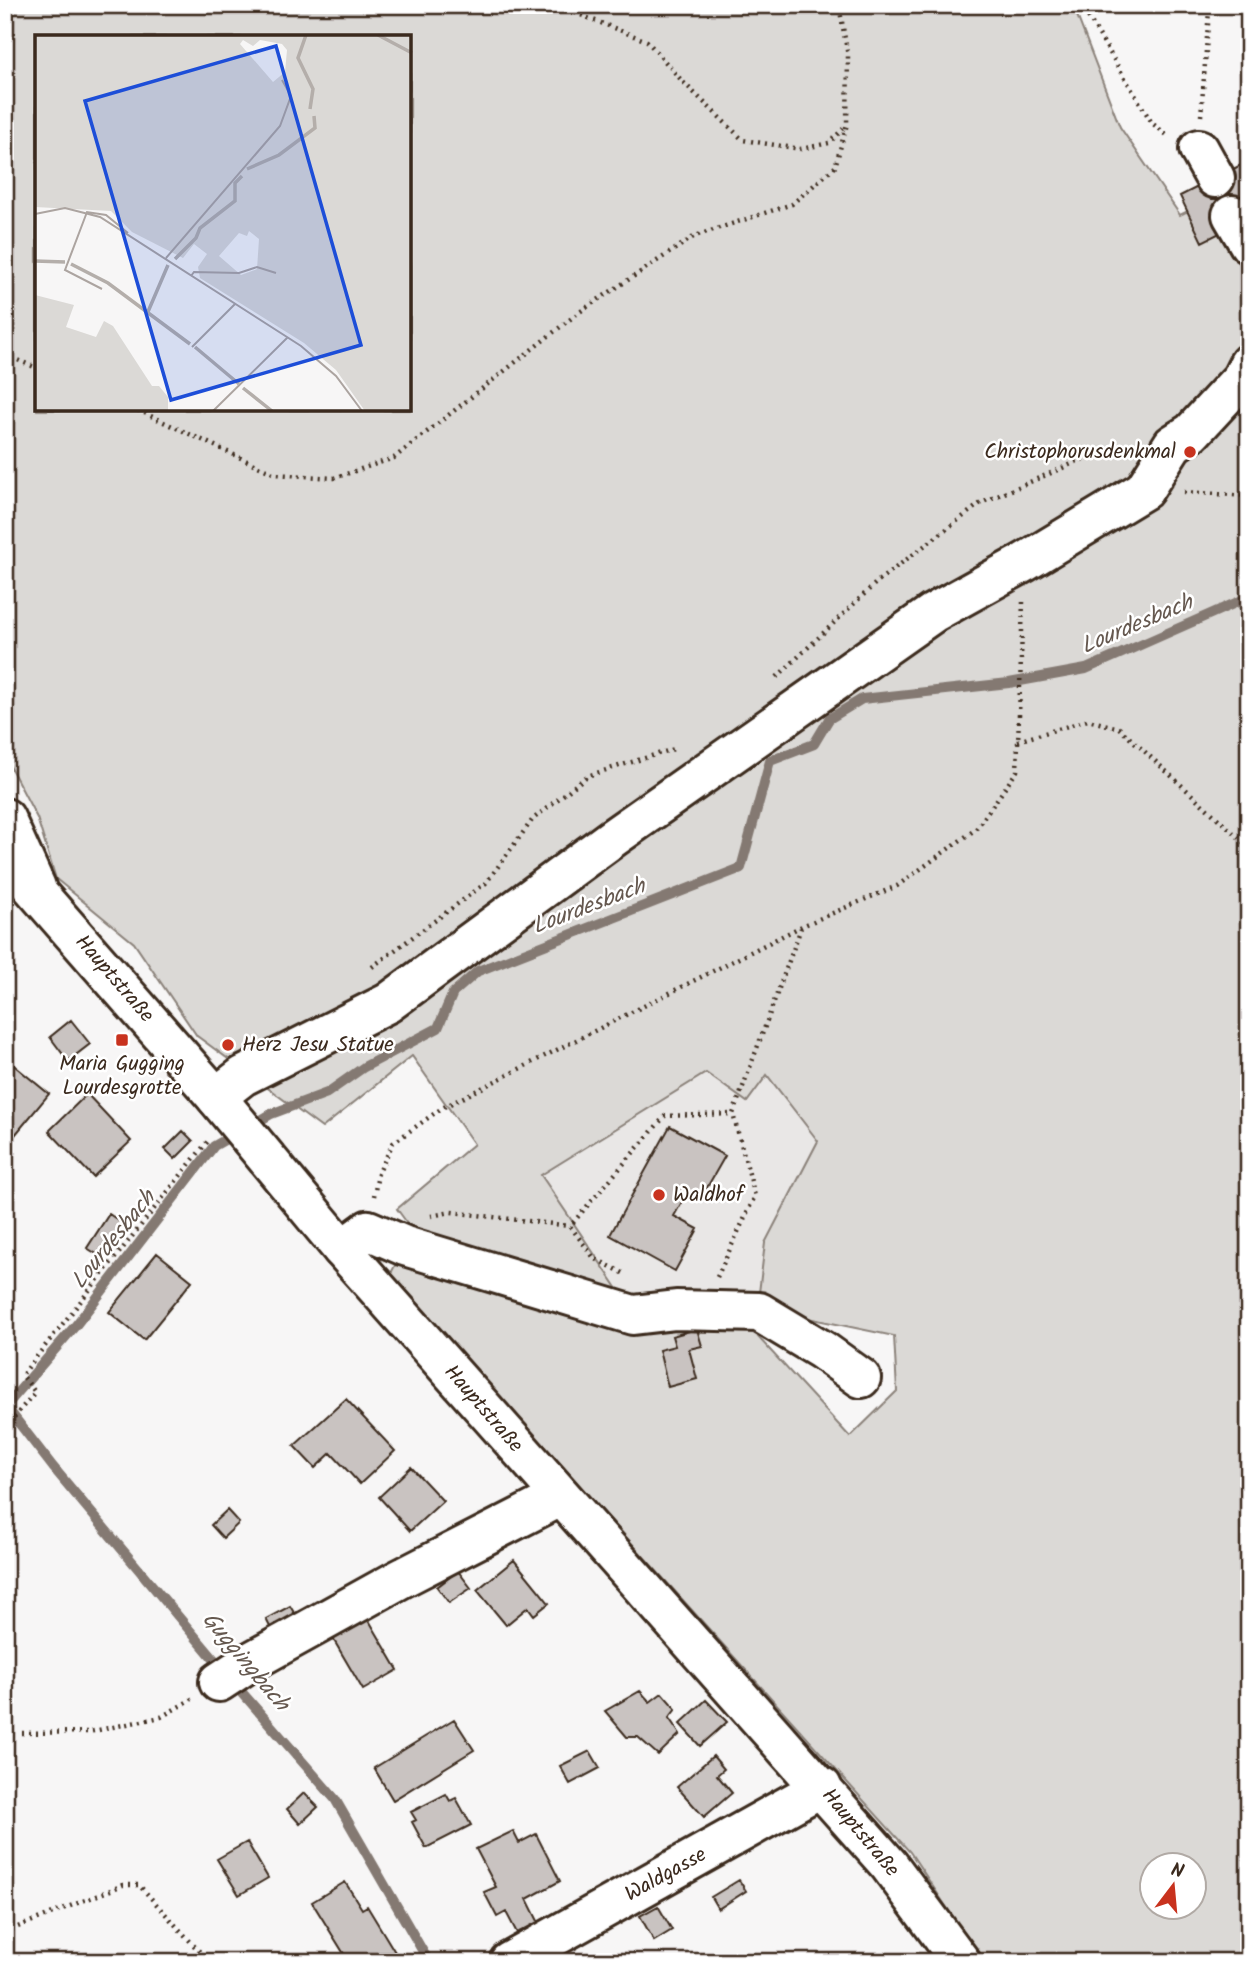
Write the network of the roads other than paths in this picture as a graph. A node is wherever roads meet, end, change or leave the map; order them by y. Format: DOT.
graph roads {
  1 [pos="1249,363"];
  2 [pos="5,818"];
  3 [pos="5,856"];
  4 [pos="39,892"];
  5 [pos="223,1106"];
  6 [pos="355,1239"];
  7 [pos="861,1378"];
  8 [pos="561,1497"];
  9 [pos="234,1672"];
  10 [pos="822,1787"];
  11 [pos="509,1962"];
  12 [pos="961,1962"];
  1 -- 5 [label="street"];
  2 -- 4 [label="street"];
  3 -- 4 [label="street, Hauptstraße"];
  4 -- 5 [label="street, Hauptstraße"];
  5 -- 6 [label="street, Hauptstraße"];
  6 -- 7 [label="street"];
  6 -- 8 [label="street, Hauptstraße"];
  8 -- 9 [label="street"];
  8 -- 10 [label="street, Hauptstraße"];
  10 -- 11 [label="street, Waldgasse"];
  10 -- 12 [label="street, Hauptstraße"];
}
